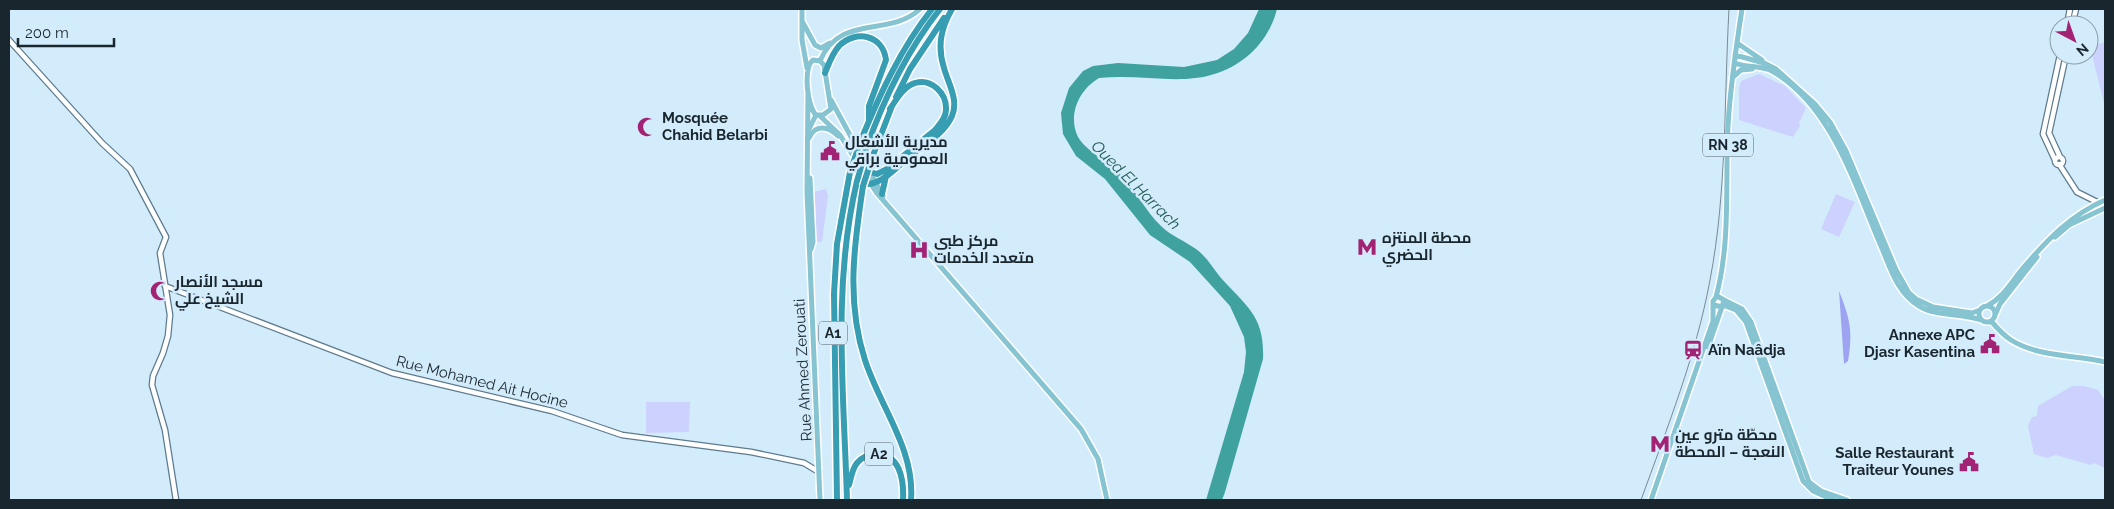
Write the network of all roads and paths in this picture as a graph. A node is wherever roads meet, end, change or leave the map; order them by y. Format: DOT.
graph roads {
  1 [pos="802,9"];
  2 [pos="920,9"];
  3 [pos="932,9"];
  4 [pos="940,9"];
  5 [pos="952,9"];
  6 [pos="1742,9"];
  7 [pos="802,21"];
  8 [pos="851,30"];
  9 [pos="9,40"];
  10 [pos="1737,43"];
  11 [pos="1736,55"];
  12 [pos="820,60"];
  13 [pos="1735,63"];
  14 [pos="2058,65"];
  15 [pos="2064,65"];
  16 [pos="1771,66"];
  17 [pos="807,68"];
  18 [pos="1761,68"];
  19 [pos="826,73"];
  20 [pos="1732,77"];
  21 [pos="808,93"];
  22 [pos="829,96"];
  23 [pos="890,109"];
  24 [pos="818,116"];
  25 [pos="869,120"];
  26 [pos="809,138"];
  27 [pos="844,143"];
  28 [pos="2057,158"];
  29 [pos="867,170"];
  30 [pos="886,176"];
  31 [pos="869,184"];
  32 [pos="882,194"];
  33 [pos="2105,200"];
  34 [pos="2099,203"];
  35 [pos="1866,204"];
  36 [pos="2105,207"];
  37 [pos="890,209"];
  38 [pos="810,252"];
  39 [pos="1720,282"];
  40 [pos="165,286"];
  41 [pos="1716,297"];
  42 [pos="1723,303"];
  43 [pos="1714,305"];
  44 [pos="1987,306"];
  45 [pos="1731,308"];
  46 [pos="1980,310"];
  47 [pos="1995,314"];
  48 [pos="1719,315"];
  49 [pos="1981,320"];
  50 [pos="1991,321"];
  51 [pos="2105,362"];
  52 [pos="819,462"];
  53 [pos="804,463"];
  54 [pos="819,472"];
  55 [pos="820,487"];
  56 [pos="847,497"];
  57 [pos="837,498"];
  58 [pos="176,500"];
  59 [pos="820,500"];
  60 [pos="824,500"];
  61 [pos="903,500"];
  62 [pos="911,500"];
  63 [pos="1107,500"];
  64 [pos="1652,500"];
  65 [pos="1833,500"];
  66 [pos="1847,500"];
  1 -- 7 [label="main road"];
  2 -- 8 [label="main road"];
  3 -- 25 [label="highway, A1"];
  4 -- 56 [label="highway, A1, bridge"];
  5 -- 23 [label="highway"];
  5 -- 30 [label="highway"];
  6 -- 10 [label="main road, RN 38"];
  7 -- 8 [label="main road"];
  7 -- 17 [label="main road"];
  8 -- 12 [label="main road"];
  9 -- 40 [label="street"];
  10 -- 11 [label="main road, RN 38"];
  10 -- 16 [label="main road"];
  11 -- 13 [label="main road, RN 38"];
  11 -- 16 [label="main road"];
  12 -- 17 [label="main road"];
  12 -- 19 [label="main road"];
  13 -- 18 [label="main road"];
  13 -- 20 [label="main road, RN 38"];
  14 -- 28 [label="street"];
  15 -- 28 [label="street"];
  16 -- 35 [label="main road"];
  17 -- 21 [label="main road"];
  18 -- 20 [label="main road"];
  18 -- 35 [label="main road"];
  19 -- 22 [label="main road"];
  19 -- 25 [label="highway"];
  20 -- 39 [label="main road, RN 38"];
  21 -- 24 [label="main road"];
  21 -- 38 [label="main road, Rue Ahmed Zerouati"];
  22 -- 24 [label="main road, Rue Ahmed Zerouati"];
  22 -- 29 [label="main road"];
  23 -- 29 [label="highway"];
  23 -- 31 [label="highway, bridge"];
  24 -- 26 [label="main road, Rue Ahmed Zerouati"];
  24 -- 27 [label="main road"];
  25 -- 57 [label="highway, A1, bridge"];
  26 -- 27 [label="main road"];
  26 -- 38 [label="main road, Rue Ahmed Zerouati"];
  27 -- 31 [label="main road"];
  28 -- 34 [label="street"];
  29 -- 31 [label="main road"];
  30 -- 31 [label="highway"];
  30 -- 32 [label="highway"];
  31 -- 32 [label="main road"];
  31 -- 37 [label="main road"];
  31 -- 62 [label="highway"];
  32 -- 37 [label="main road"];
  33 -- 34 [label="main road"];
  33 -- 36 [label="main road"];
  34 -- 44 [label="main road"];
  35 -- 46 [label="main road"];
  35 -- 49 [label="main road"];
  36 -- 47 [label="main road"];
  37 -- 63 [label="main road"];
  38 -- 52 [label="main road, Rue Ahmed Zerouati"];
  39 -- 41 [label="main road, RN 38"];
  39 -- 42 [label="main road, RN 38"];
  40 -- 53 [label="street, Rue Mohamed Ait Hocine"];
  40 -- 58 [label="street"];
  41 -- 42 [label="main road"];
  41 -- 43 [label="main road, RN 38"];
  42 -- 43 [label="main road"];
  42 -- 45 [label="main road"];
  42 -- 48 [label="main road, RN 38"];
  42 -- 66 [label="main road"];
  43 -- 64 [label="main road, RN 38"];
  44 -- 46 [label="main road"];
  44 -- 47 [label="main road"];
  45 -- 48 [label="main road"];
  45 -- 65 [label="main road"];
  46 -- 49 [label="main road"];
  47 -- 50 [label="main road"];
  48 -- 64 [label="main road, RN 38"];
  49 -- 50 [label="main road"];
  50 -- 51 [label="main road"];
  52 -- 53 [label="street"];
  52 -- 54 [label="main road, Rue Ahmed Zerouati"];
  53 -- 54 [label="street"];
  54 -- 55 [label="main road, Rue Ahmed Zerouati"];
  55 -- 59 [label="main road, Rue Ahmed Zerouati"];
  55 -- 60 [label="main road, Rue Ahmed Zerouati"];
  56 -- 61 [label="highway, A2"];
}
